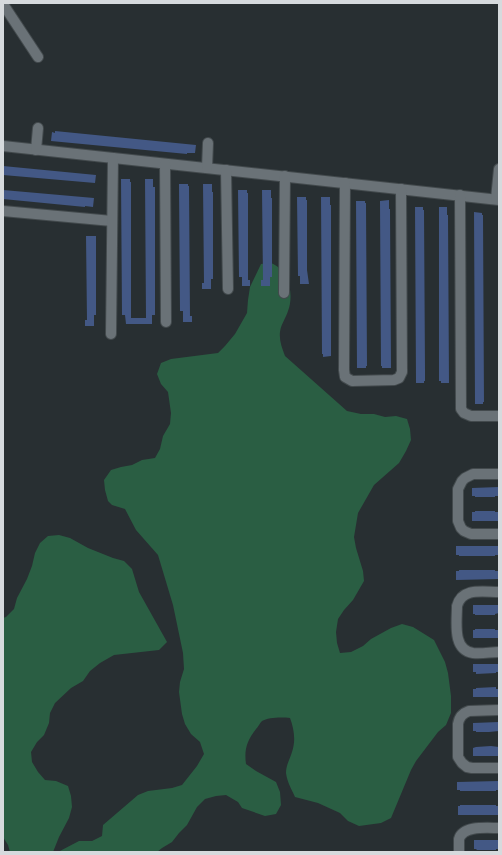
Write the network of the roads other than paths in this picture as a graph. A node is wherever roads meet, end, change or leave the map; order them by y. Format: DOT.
graph roads {
  1 [pos="3,4"];
  2 [pos="38,57"];
  3 [pos="38,128"];
  4 [pos="208,143"];
  5 [pos="3,146"];
  6 [pos="36,150"];
  7 [pos="113,158"];
  8 [pos="165,164"];
  9 [pos="206,168"];
  10 [pos="499,169"];
  11 [pos="226,170"];
  12 [pos="285,176"];
  13 [pos="345,183"];
  14 [pos="401,189"];
  15 [pos="460,195"];
  16 [pos="497,199"];
  17 [pos="3,211"];
  18 [pos="112,221"];
  19 [pos="228,289"];
  20 [pos="284,292"];
  21 [pos="166,322"];
  22 [pos="111,334"];
  23 [pos="499,416"];
  24 [pos="499,474"];
  25 [pos="499,534"];
  26 [pos="499,592"];
  27 [pos="499,652"];
  28 [pos="499,710"];
  29 [pos="499,768"];
  30 [pos="499,828"];
  31 [pos="460,852"];
  1 -- 2 [label="street"];
  3 -- 6 [label="street"];
  4 -- 9 [label="street"];
  5 -- 6 [label="street"];
  6 -- 7 [label="street"];
  7 -- 8 [label="street"];
  7 -- 18 [label="street"];
  8 -- 9 [label="street"];
  8 -- 21 [label="street"];
  9 -- 11 [label="street"];
  10 -- 16 [label="street"];
  11 -- 12 [label="street"];
  11 -- 19 [label="street"];
  12 -- 13 [label="street"];
  12 -- 20 [label="street"];
  13 -- 14 [label="street"];
  13 -- 14 [label="street"];
  14 -- 15 [label="street"];
  15 -- 16 [label="street"];
  15 -- 23 [label="street"];
  17 -- 18 [label="street"];
  18 -- 22 [label="street"];
  24 -- 25 [label="street"];
  26 -- 27 [label="street"];
  28 -- 29 [label="street"];
  30 -- 31 [label="street"];
}
